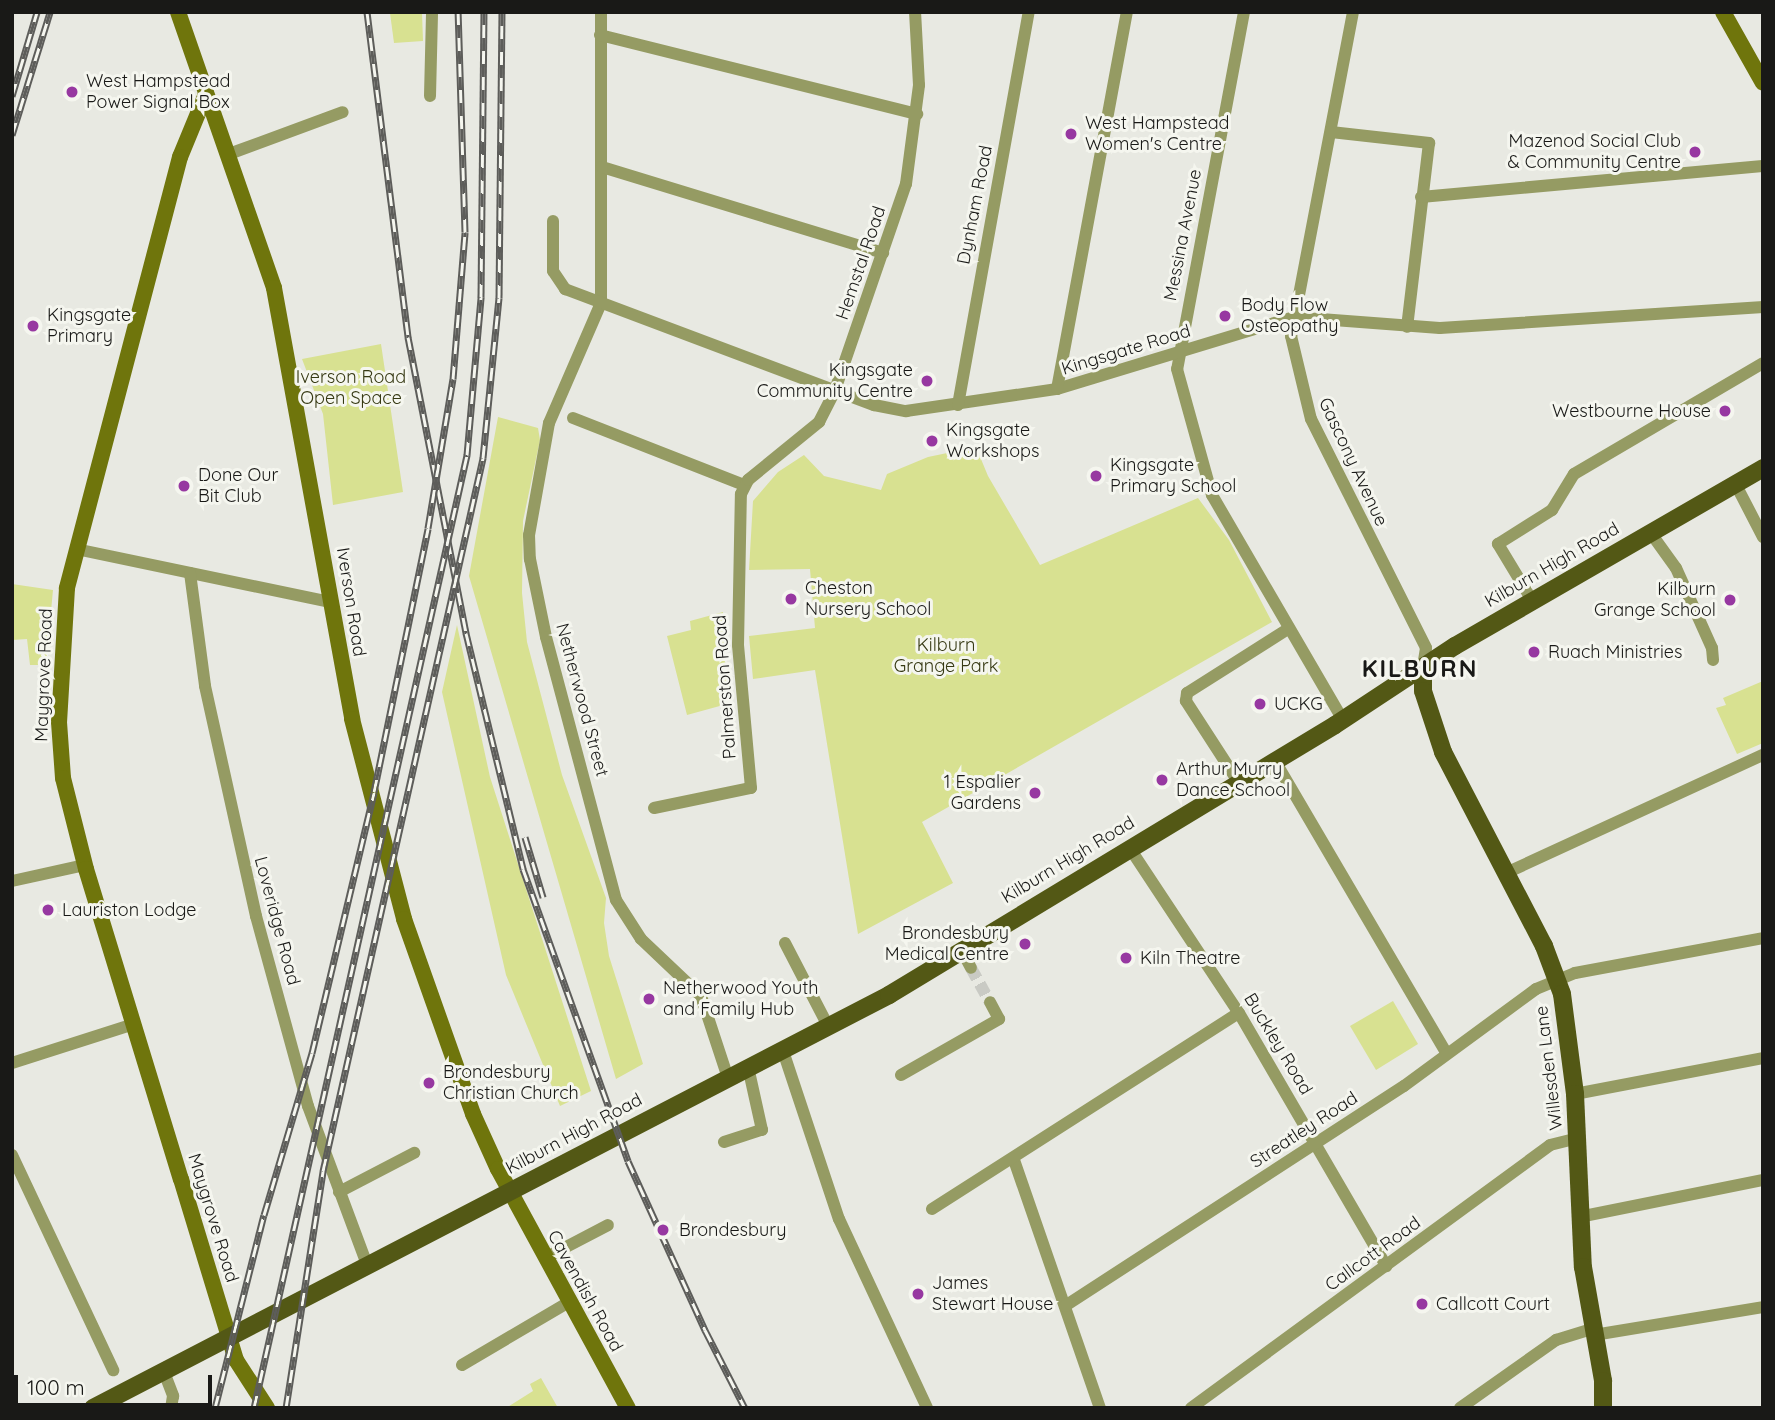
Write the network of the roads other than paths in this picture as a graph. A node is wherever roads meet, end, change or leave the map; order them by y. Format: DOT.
graph roads {
  1 [pos="178,12"];
  2 [pos="432,12"];
  3 [pos="601,12"];
  4 [pos="915,12"];
  5 [pos="1029,12"];
  6 [pos="1127,12"];
  7 [pos="1244,12"];
  8 [pos="1353,12"];
  9 [pos="1723,12"];
  10 [pos="600,36"];
  11 [pos="1763,83"];
  12 [pos="206,94"];
  13 [pos="430,96"];
  14 [pos="343,112"];
  15 [pos="917,114"];
  16 [pos="1331,132"];
  17 [pos="229,154"];
  18 [pos="1763,166"];
  19 [pos="602,167"];
  20 [pos="1422,197"];
  21 [pos="552,221"];
  22 [pos="883,254"];
  23 [pos="601,303"];
  24 [pos="1763,307"];
  25 [pos="1294,317"];
  26 [pos="1407,327"];
  27 [pos="1178,353"];
  28 [pos="1763,363"];
  29 [pos="1057,389"];
  30 [pos="835,390"];
  31 [pos="958,405"];
  32 [pos="573,418"];
  33 [pos="1763,468"];
  34 [pos="1735,483"];
  35 [pos="744,485"];
  36 [pos="1650,532"];
  37 [pos="1763,537"];
  38 [pos="76,549"];
  39 [pos="190,573"];
  40 [pos="330,602"];
  41 [pos="1533,602"];
  42 [pos="1288,629"];
  43 [pos="1713,660"];
  44 [pos="1423,668"];
  45 [pos="1343,720"];
  46 [pos="1763,755"];
  47 [pos="1275,761"];
  48 [pos="1239,783"];
  49 [pos="654,808"];
  50 [pos="1129,847"];
  51 [pos="85,864"];
  52 [pos="1506,873"];
  53 [pos="12,881"];
  54 [pos="1763,938"];
  55 [pos="785,943"];
  56 [pos="961,951"];
  57 [pos="971,968"];
  58 [pos="1557,979"];
  59 [pos="990,1002"];
  60 [pos="1240,1013"];
  61 [pos="134,1024"];
  62 [pos="827,1024"];
  63 [pos="782,1048"];
  64 [pos="1446,1052"];
  65 [pos="1763,1058"];
  66 [pos="12,1063"];
  67 [pos="748,1068"];
  68 [pos="901,1075"];
  69 [pos="728,1078"];
  70 [pos="1575,1094"];
  71 [pos="1578,1138"];
  72 [pos="724,1142"];
  73 [pos="1317,1143"];
  74 [pos="414,1153"];
  75 [pos="12,1155"];
  76 [pos="1014,1160"];
  77 [pos="1763,1180"];
  78 [pos="339,1192"];
  79 [pos="509,1192"];
  80 [pos="932,1209"];
  81 [pos="1579,1217"];
  82 [pos="608,1225"];
  83 [pos="545,1258"];
  84 [pos="1386,1266"];
  85 [pos="368,1267"];
  86 [pos="569,1302"];
  87 [pos="1065,1306"];
  88 [pos="1763,1307"];
  89 [pos="1593,1332"];
  90 [pos="230,1337"];
  91 [pos="462,1365"];
  92 [pos="113,1370"];
  93 [pos="164,1372"];
  94 [pos="93,1408"];
  95 [pos="171,1408"];
  96 [pos="267,1408"];
  97 [pos="628,1408"];
  98 [pos="927,1408"];
  99 [pos="1100,1408"];
  100 [pos="1191,1408"];
  101 [pos="1460,1408"];
  102 [pos="1603,1408"];
  1 -- 12 [label="street, Iverson Road"];
  2 -- 13 [label="street"];
  3 -- 10 [label="street"];
  4 -- 15 [label="street, Hemstal Road"];
  5 -- 31 [label="street, Dynham Road"];
  6 -- 29 [label="street"];
  7 -- 27 [label="street, Messina Avenue"];
  8 -- 16 [label="street, Gascony Avenue"];
  9 -- 11 [label="street"];
  10 -- 15 [label="street"];
  10 -- 19 [label="street"];
  12 -- 17 [label="street, Iverson Road"];
  12 -- 38 [label="street, Maygrove Road"];
  14 -- 17 [label="street"];
  15 -- 22 [label="street, Hemstal Road"];
  16 -- 20 [label="street"];
  16 -- 25 [label="street, Gascony Avenue"];
  17 -- 40 [label="street, Iverson Road"];
  18 -- 20 [label="street"];
  19 -- 22 [label="street"];
  19 -- 23 [label="street"];
  20 -- 26 [label="street"];
  21 -- 23 [label="street, Kingsgate Road"];
  22 -- 30 [label="street, Hemstal Road"];
  23 -- 30 [label="street, Kingsgate Road"];
  23 -- 69 [label="street, Netherwood Street"];
  24 -- 26 [label="street, Kingsgate Road"];
  25 -- 26 [label="street, Kingsgate Road"];
  25 -- 27 [label="street, Kingsgate Road"];
  25 -- 44 [label="street, Gascony Avenue"];
  27 -- 29 [label="street, Kingsgate Road"];
  27 -- 42 [label="street, Messina Avenue"];
  28 -- 41 [label="street"];
  29 -- 31 [label="street, Kingsgate Road"];
  30 -- 31 [label="street, Kingsgate Road"];
  30 -- 35 [label="street, Hemstal Road"];
  32 -- 35 [label="street"];
  33 -- 34 [label="main road, Kilburn High Road"];
  34 -- 36 [label="main road, Kilburn High Road"];
  34 -- 37 [label="street"];
  35 -- 49 [label="street, Palmerston Road"];
  36 -- 41 [label="main road, Kilburn High Road"];
  36 -- 43 [label="street"];
  38 -- 39 [label="street"];
  38 -- 51 [label="street, Maygrove Road"];
  39 -- 40 [label="street"];
  39 -- 78 [label="street, Loveridge Road"];
  40 -- 79 [label="street, Iverson Road"];
  41 -- 44 [label="main road, Kilburn High Road"];
  42 -- 45 [label="street, Messina Avenue"];
  42 -- 48 [label="street"];
  44 -- 45 [label="main road, Kilburn High Road"];
  44 -- 52 [label="main road, Willesden Lane"];
  45 -- 47 [label="main road, Kilburn High Road"];
  46 -- 52 [label="street"];
  47 -- 48 [label="main road, Kilburn High Road"];
  47 -- 64 [label="street"];
  48 -- 50 [label="main road, Kilburn High Road"];
  50 -- 56 [label="main road, Kilburn High Road"];
  50 -- 60 [label="street, Buckley Road"];
  51 -- 53 [label="street"];
  51 -- 61 [label="street, Maygrove Road"];
  52 -- 58 [label="main road, Willesden Lane"];
  54 -- 58 [label="street"];
  55 -- 62 [label="street"];
  56 -- 57 [label="street"];
  56 -- 62 [label="main road, Kilburn High Road"];
  58 -- 64 [label="street, Streatley Road"];
  58 -- 70 [label="main road, Willesden Lane"];
  59 -- 68 [label="street"];
  60 -- 73 [label="street, Buckley Road"];
  60 -- 76 [label="street"];
  61 -- 66 [label="street"];
  61 -- 90 [label="street, Maygrove Road"];
  62 -- 63 [label="main road, Kilburn High Road"];
  63 -- 67 [label="main road, Kilburn High Road"];
  63 -- 98 [label="street"];
  64 -- 73 [label="street, Streatley Road"];
  65 -- 70 [label="street"];
  67 -- 69 [label="main road, Kilburn High Road"];
  67 -- 72 [label="street"];
  69 -- 79 [label="main road, Kilburn High Road"];
  70 -- 71 [label="main road, Willesden Lane"];
  71 -- 81 [label="main road, Willesden Lane"];
  71 -- 84 [label="street, Callcott Road"];
  73 -- 84 [label="street, Buckley Road"];
  73 -- 87 [label="street, Streatley Road"];
  74 -- 78 [label="street"];
  75 -- 92 [label="street"];
  76 -- 80 [label="street"];
  76 -- 87 [label="street"];
  77 -- 81 [label="street"];
  78 -- 85 [label="street, Loveridge Road"];
  79 -- 83 [label="street, Cavendish Road"];
  79 -- 85 [label="main road, Kilburn High Road"];
  81 -- 89 [label="main road, Willesden Lane"];
  82 -- 83 [label="street"];
  83 -- 86 [label="street, Cavendish Road"];
  84 -- 100 [label="street, Callcott Road"];
  85 -- 90 [label="main road, Kilburn High Road"];
  86 -- 91 [label="street"];
  86 -- 97 [label="street, Cavendish Road"];
  87 -- 99 [label="street"];
  88 -- 89 [label="street"];
  89 -- 101 [label="street"];
  89 -- 102 [label="main road, Willesden Lane"];
  90 -- 93 [label="main road, Kilburn High Road"];
  90 -- 96 [label="street, Maygrove Road"];
  93 -- 94 [label="main road, Kilburn High Road"];
  93 -- 95 [label="street"];
}
